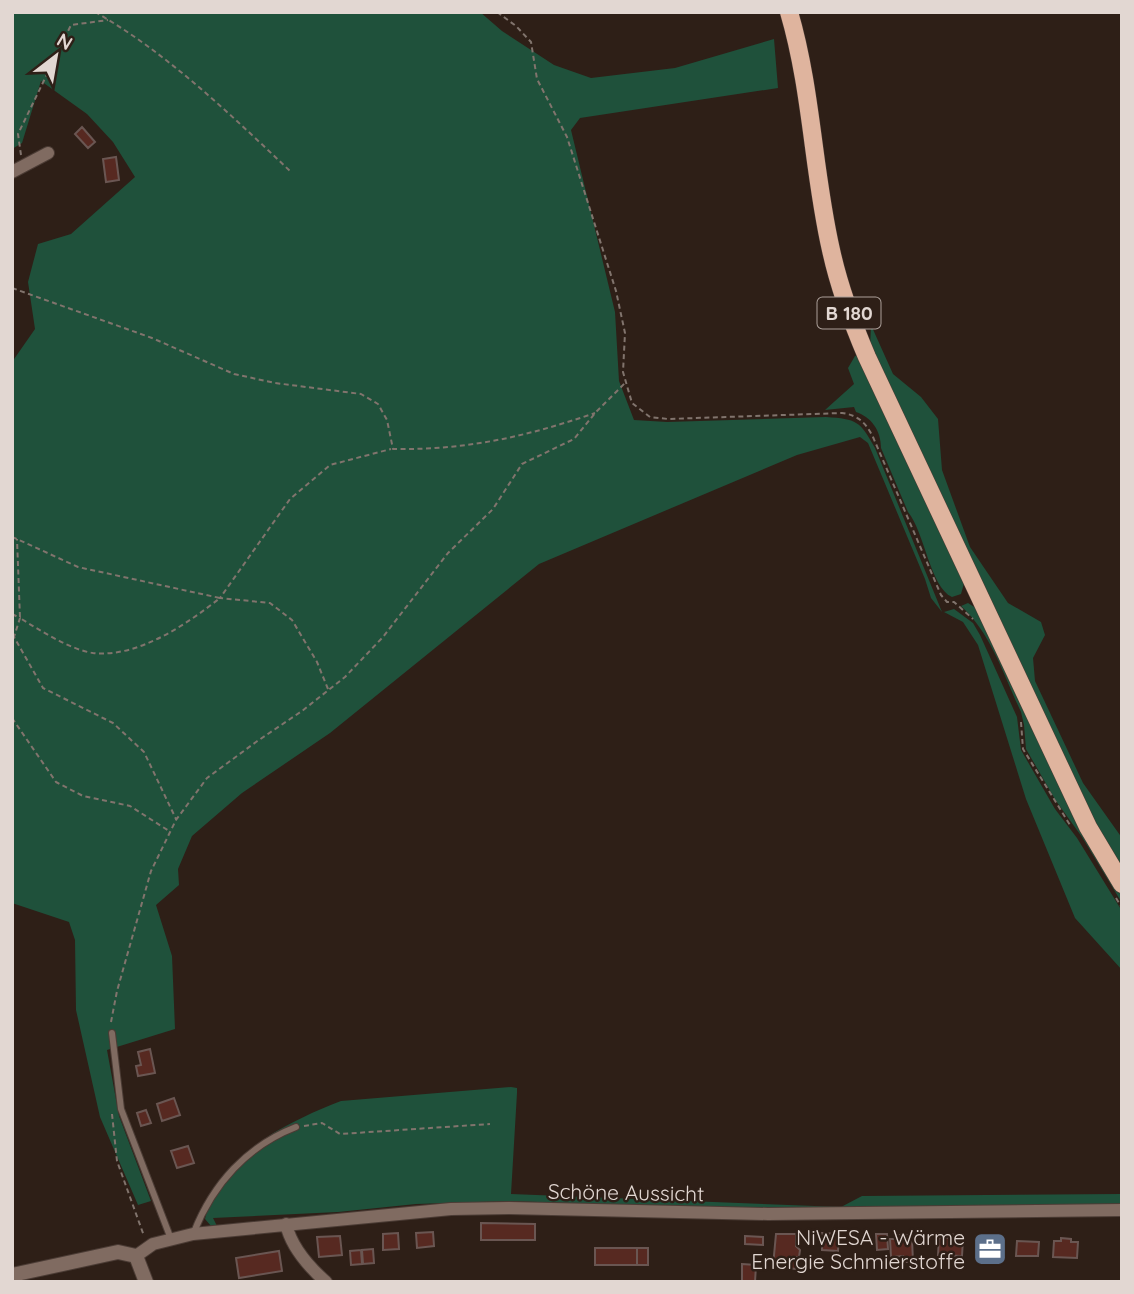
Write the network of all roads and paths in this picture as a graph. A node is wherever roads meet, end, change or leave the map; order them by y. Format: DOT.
graph roads {
  1 [pos="95,12"];
  2 [pos="497,12"];
  3 [pos="789,12"];
  4 [pos="109,20"];
  5 [pos="48,153"];
  6 [pos="17,169"];
  7 [pos="290,171"];
  8 [pos="12,288"];
  9 [pos="625,383"];
  10 [pos="596,412"];
  11 [pos="393,449"];
  12 [pos="12,537"];
  13 [pos="17,539"];
  14 [pos="220,598"];
  15 [pos="954,602"];
  16 [pos="12,614"];
  17 [pos="20,618"];
  18 [pos="329,690"];
  19 [pos="12,718"];
  20 [pos="176,820"];
  21 [pos="170,831"];
  22 [pos="1122,884"];
  23 [pos="110,1031"];
  24 [pos="111,1105"];
  25 [pos="490,1124"];
  26 [pos="296,1127"];
  27 [pos="1122,1210"];
  28 [pos="286,1224"];
  29 [pos="193,1234"];
  30 [pos="172,1239"];
  31 [pos="141,1252"];
  32 [pos="12,1275"];
  33 [pos="146,1282"];
  34 [pos="326,1282"];
  1 -- 4 [label="path"];
  2 -- 9 [label="path"];
  3 -- 22 [label="main road, B 180"];
  4 -- 6 [label="path"];
  4 -- 7 [label="path"];
  5 -- 6 [label="street"];
  8 -- 11 [label="path"];
  9 -- 10 [label="path"];
  9 -- 15 [label="path"];
  10 -- 11 [label="path"];
  10 -- 18 [label="path"];
  11 -- 14 [label="path"];
  12 -- 13 [label="path"];
  13 -- 14 [label="path"];
  13 -- 17 [label="path"];
  14 -- 17 [label="path"];
  14 -- 18 [label="path"];
  16 -- 17 [label="path"];
  17 -- 20 [label="path"];
  18 -- 20 [label="path"];
  19 -- 21 [label="path"];
  20 -- 21 [label="path"];
  21 -- 23 [label="path"];
  23 -- 30 [label="lane"];
  24 -- 31 [label="path"];
  25 -- 26 [label="path"];
  26 -- 29 [label="lane"];
  27 -- 28 [label="street, Schöne Aussicht"];
  28 -- 29 [label="street, Schöne Aussicht"];
  28 -- 34 [label="street"];
  29 -- 30 [label="street, Schöne Aussicht"];
  30 -- 31 [label="street, Schöne Aussicht"];
  31 -- 32 [label="street"];
  31 -- 33 [label="street"];
}
